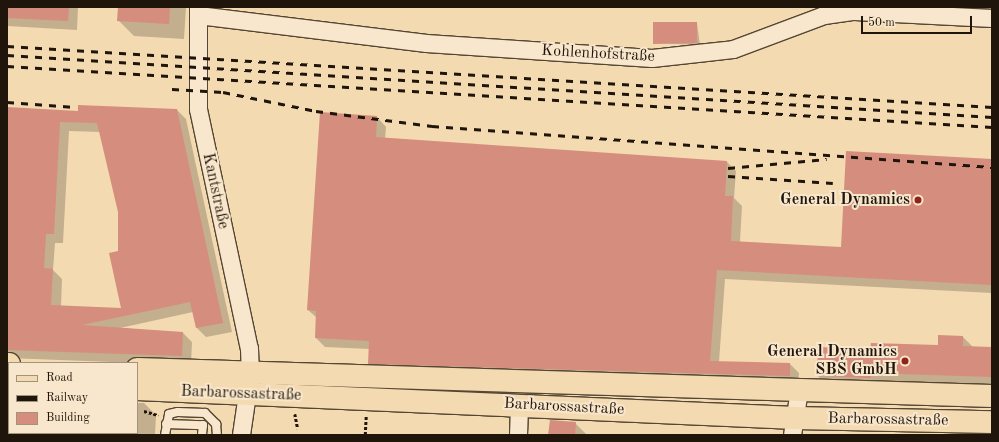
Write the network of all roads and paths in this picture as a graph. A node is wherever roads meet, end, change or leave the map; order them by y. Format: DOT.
graph roads {
  1 [pos="198,11"];
  2 [pos="940,11"];
  3 [pos="992,12"];
  4 [pos="992,18"];
  5 [pos="138,369"];
  6 [pos="249,384"];
  7 [pos="138,389"];
  8 [pos="799,390"];
  9 [pos="992,396"];
  10 [pos="519,404"];
  11 [pos="295,415"];
  12 [pos="366,416"];
  13 [pos="992,422"];
  14 [pos="166,424"];
  15 [pos="794,426"];
  16 [pos="298,429"];
  17 [pos="165,435"];
  18 [pos="202,435"];
  19 [pos="217,435"];
  20 [pos="241,435"];
  21 [pos="365,435"];
  22 [pos="518,435"];
  1 -- 2 [label="street, Kohlenhofstraße"];
  1 -- 6 [label="street, Kantstraße"];
  2 -- 4 [label="street, Kohlenhofstraße"];
  3 -- 4 [label="lane"];
  5 -- 6 [label="main road, Barbarossastraße"];
  6 -- 7 [label="main road, Barbarossastraße"];
  6 -- 8 [label="main road, Barbarossastraße"];
  6 -- 10 [label="main road, Barbarossastraße"];
  6 -- 20 [label="street, Kantstraße"];
  8 -- 9 [label="main road, Barbarossastraße"];
  8 -- 15 [label="street"];
  10 -- 15 [label="main road, Barbarossastraße"];
  10 -- 22 [label="street"];
  11 -- 16 [label="path"];
  12 -- 21 [label="path"];
  13 -- 15 [label="main road, Barbarossastraße"];
  14 -- 17 [label="lane"];
  14 -- 18 [label="lane"];
  14 -- 19 [label="lane"];
}
